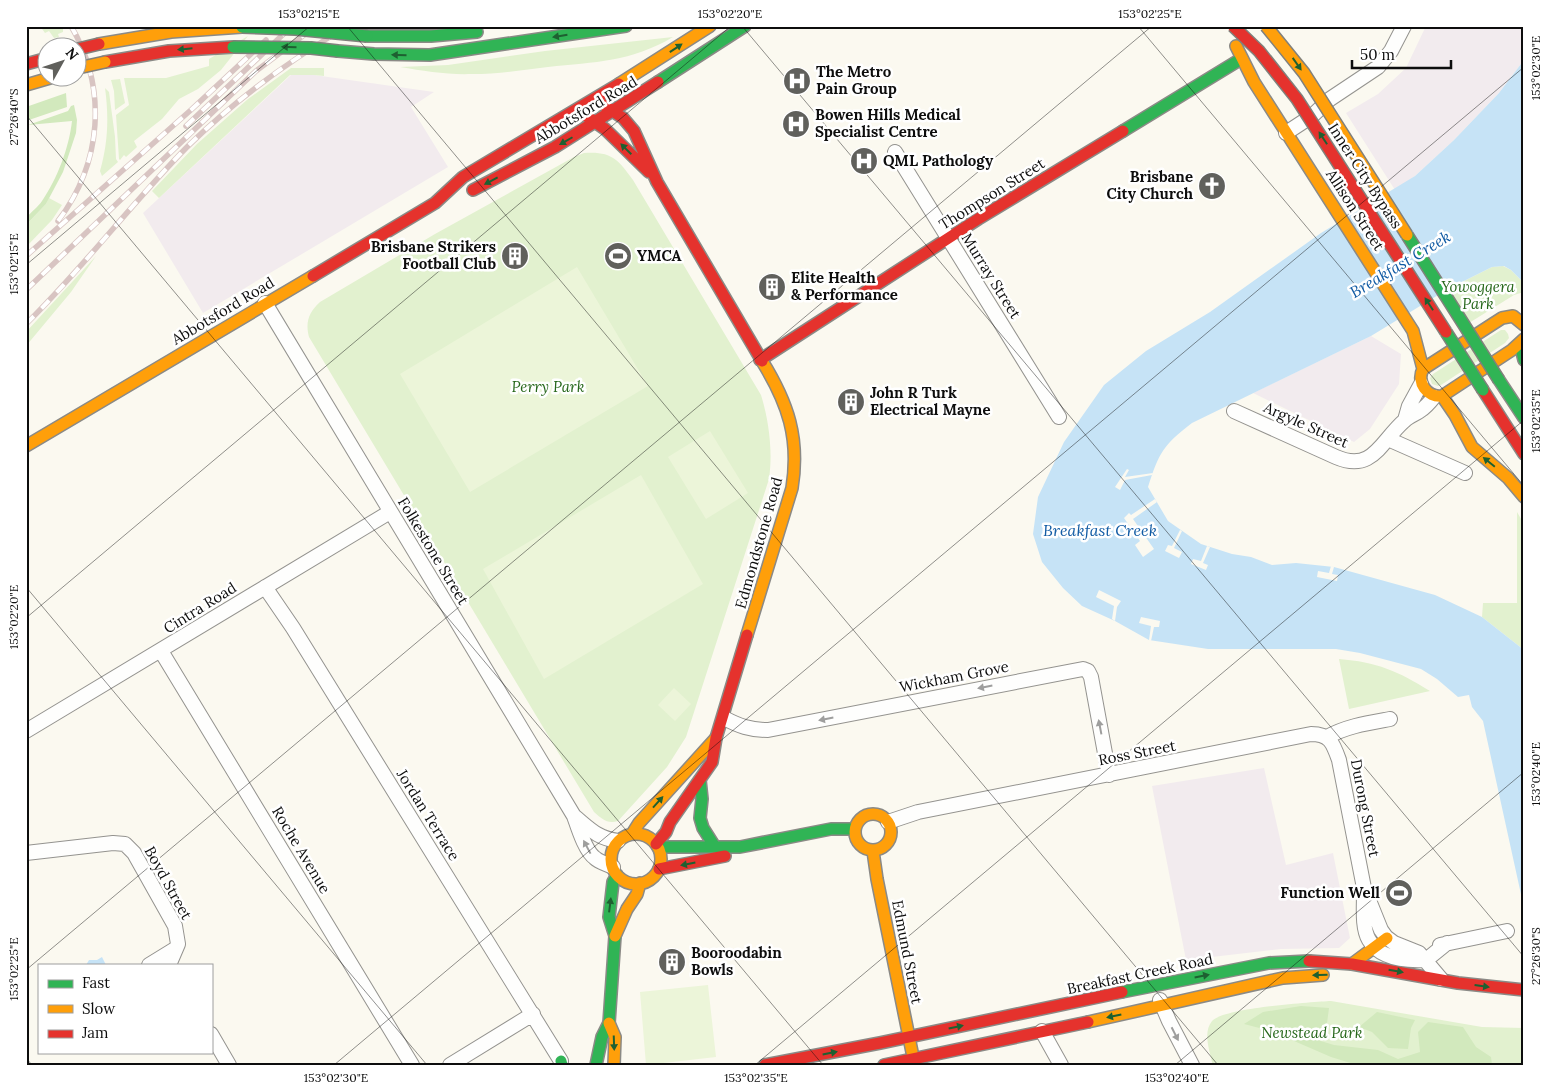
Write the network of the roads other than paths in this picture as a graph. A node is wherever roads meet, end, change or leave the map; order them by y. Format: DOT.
graph roads {
  1 [pos="626,26"];
  2 [pos="710,26"];
  3 [pos="745,26"];
  4 [pos="1233,26"];
  5 [pos="1266,26"];
  6 [pos="1404,26"];
  7 [pos="242,27"];
  8 [pos="484,30"];
  9 [pos="1236,46"];
  10 [pos="88,47"];
  11 [pos="1241,59"];
  12 [pos="88,66"];
  13 [pos="593,100"];
  14 [pos="576,109"];
  15 [pos="615,111"];
  16 [pos="597,122"];
  17 [pos="1286,133"];
  18 [pos="895,152"];
  19 [pos="654,177"];
  20 [pos="435,202"];
  21 [pos="948,238"];
  22 [pos="265,304"];
  23 [pos="1521,307"];
  24 [pos="1512,316"];
  25 [pos="1524,324"];
  26 [pos="1413,331"];
  27 [pos="1522,341"];
  28 [pos="1426,342"];
  29 [pos="760,360"];
  30 [pos="1524,360"];
  31 [pos="1423,369"];
  32 [pos="1421,384"];
  33 [pos="1438,396"];
  34 [pos="1234,411"];
  35 [pos="1059,417"];
  36 [pos="1524,418"];
  37 [pos="1405,420"];
  38 [pos="1388,439"];
  39 [pos="26,446"];
  40 [pos="1524,454"];
  41 [pos="1465,473"];
  42 [pos="1524,497"];
  43 [pos="390,512"];
  44 [pos="265,587"];
  45 [pos="161,651"];
  46 [pos="724,718"];
  47 [pos="1390,718"];
  48 [pos="26,731"];
  49 [pos="1327,737"];
  50 [pos="716,738"];
  51 [pos="1109,775"];
  52 [pos="700,780"];
  53 [pos="574,816"];
  54 [pos="888,822"];
  55 [pos="855,830"];
  56 [pos="632,834"];
  57 [pos="618,841"];
  58 [pos="657,846"];
  59 [pos="714,847"];
  60 [pos="740,847"];
  61 [pos="873,851"];
  62 [pos="26,853"];
  63 [pos="659,869"];
  64 [pos="615,871"];
  65 [pos="640,883"];
  66 [pos="1364,888"];
  67 [pos="1507,931"];
  68 [pos="615,936"];
  69 [pos="1387,938"];
  70 [pos="1376,947"];
  71 [pos="176,950"];
  72 [pos="1421,955"];
  73 [pos="151,964"];
  74 [pos="169,964"];
  75 [pos="1352,964"];
  76 [pos="1337,975"];
  77 [pos="1441,979"];
  78 [pos="1154,986"];
  79 [pos="1524,990"];
  80 [pos="1162,1006"];
  81 [pos="533,1014"];
  82 [pos="609,1023"];
  83 [pos="1042,1031"];
  84 [pos="212,1036"];
  85 [pos="909,1037"];
  86 [pos="914,1059"];
  87 [pos="562,1063"];
  88 [pos="230,1065"];
  89 [pos="412,1065"];
  90 [pos="450,1065"];
  91 [pos="596,1065"];
  92 [pos="614,1065"];
  93 [pos="764,1065"];
  94 [pos="884,1065"];
  95 [pos="1061,1065"];
  96 [pos="1192,1065"];
  1 -- 12 [label="main road, one-way, bridge"];
  13 -- 2 [label="main road, Abbotsford Road, one-way"];
  3 -- 15 [label="main road, Abbotsford Road"];
  40 -- 4 [label="main road, Inner City Bypass, one-way, bridge"];
  5 -- 36 [label="main road, Inner City Bypass, one-way, bridge"];
  6 -- 17 [label="street"];
  7 -- 8 [label="main road, bridge"];
  7 -- 10 [label="main road, bridge"];
  9 -- 11 [label="main road, Allison Street"];
  11 -- 17 [label="main road, Allison Street"];
  11 -- 21 [label="main road, Thompson Street"];
  13 -- 14 [label="main road, Abbotsford Road"];
  13 -- 15 [label="main road, Edmondstone Road"];
  14 -- 16 [label="main road, Edmondstone Road"];
  14 -- 20 [label="main road, Abbotsford Road"];
  15 -- 16 [label="main road, Abbotsford Road"];
  15 -- 19 [label="main road, Edmondstone Road"];
  19 -- 16 [label="main road, Edmondstone Road, one-way"];
  16 -- 20 [label="main road, Abbotsford Road, one-way"];
  17 -- 26 [label="main road, Allison Street"];
  18 -- 21 [label="street, Murray Street"];
  19 -- 29 [label="main road, Edmondstone Road"];
  20 -- 22 [label="main road, Abbotsford Road"];
  21 -- 29 [label="main road, Thompson Street"];
  21 -- 35 [label="street, Murray Street"];
  22 -- 39 [label="main road, Abbotsford Road"];
  22 -- 43 [label="street, Folkestone Street"];
  23 -- 24 [label="main road"];
  24 -- 25 [label="main road"];
  24 -- 31 [label="main road"];
  26 -- 28 [label="main road, Allison Street"];
  26 -- 31 [label="main road, Allison Street"];
  27 -- 30 [label="main road"];
  27 -- 33 [label="main road"];
  29 -- 46 [label="main road, Edmondstone Road"];
  31 -- 32 [label="main road"];
  32 -- 33 [label="main road"];
  32 -- 37 [label="street, Argyle Street"];
  33 -- 37 [label="street, Argyle Street"];
  42 -- 33 [label="main road, one-way"];
  34 -- 38 [label="street, Argyle Street"];
  37 -- 38 [label="street, Argyle Street"];
  38 -- 41 [label="street"];
  43 -- 44 [label="street, Cintra Road"];
  43 -- 53 [label="street, Folkestone Street"];
  44 -- 45 [label="street, Cintra Road"];
  44 -- 81 [label="street, Jordan Terrace"];
  45 -- 48 [label="street, Cintra Road"];
  45 -- 89 [label="street, Roche Avenue"];
  46 -- 50 [label="main road, Edmondstone Road"];
  51 -- 46 [label="street, Wickham Grove, one-way"];
  47 -- 49 [label="street, Ross Street"];
  49 -- 51 [label="street, Ross Street"];
  49 -- 66 [label="street, Durong Street"];
  50 -- 52 [label="main road, Edmondstone Road"];
  56 -- 50 [label="main road, Edmondstone Road, one-way"];
  51 -- 54 [label="street, Ross Street"];
  52 -- 58 [label="main road, Edmondstone Road"];
  52 -- 59 [label="main road"];
  53 -- 57 [label="street, Folkestone Street"];
  64 -- 53 [label="street, Folkestone Street, one-way"];
  54 -- 55 [label="main road"];
  54 -- 61 [label="main road"];
  55 -- 60 [label="main road"];
  55 -- 61 [label="main road"];
  56 -- 57 [label="main road"];
  56 -- 58 [label="main road"];
  57 -- 64 [label="main road"];
  58 -- 59 [label="main road"];
  58 -- 63 [label="main road"];
  59 -- 60 [label="main road"];
  60 -- 63 [label="main road, one-way"];
  61 -- 85 [label="main road, Edmund Street"];
  62 -- 71 [label="street, Boyd Street"];
  63 -- 65 [label="main road"];
  64 -- 65 [label="main road"];
  68 -- 64 [label="main road, one-way"];
  65 -- 68 [label="main road"];
  66 -- 69 [label="street, Durong Street"];
  66 -- 70 [label="street, Durong Street"];
  67 -- 72 [label="street"];
  68 -- 82 [label="main road"];
  69 -- 70 [label="main road"];
  69 -- 72 [label="street"];
  70 -- 72 [label="street"];
  70 -- 75 [label="main road"];
  71 -- 73 [label="street"];
  71 -- 74 [label="street, Boyd Street"];
  72 -- 77 [label="street"];
  75 -- 77 [label="main road, Breakfast Creek Road, one-way"];
  78 -- 75 [label="main road, Breakfast Creek Road, one-way"];
  76 -- 80 [label="main road, one-way"];
  77 -- 79 [label="main road, Breakfast Creek Road, one-way"];
  78 -- 80 [label="street"];
  85 -- 78 [label="main road, Breakfast Creek Road, one-way"];
  80 -- 83 [label="main road, one-way"];
  80 -- 96 [label="street, one-way"];
  81 -- 87 [label="street, Jordan Terrace"];
  81 -- 90 [label="street"];
  82 -- 91 [label="main road"];
  82 -- 92 [label="main road, one-way"];
  83 -- 86 [label="main road"];
  83 -- 95 [label="street"];
  84 -- 88 [label="street"];
  85 -- 86 [label="main road, Edmund Street"];
  93 -- 85 [label="main road, Breakfast Creek Road, one-way"];
  86 -- 94 [label="main road"];
}
